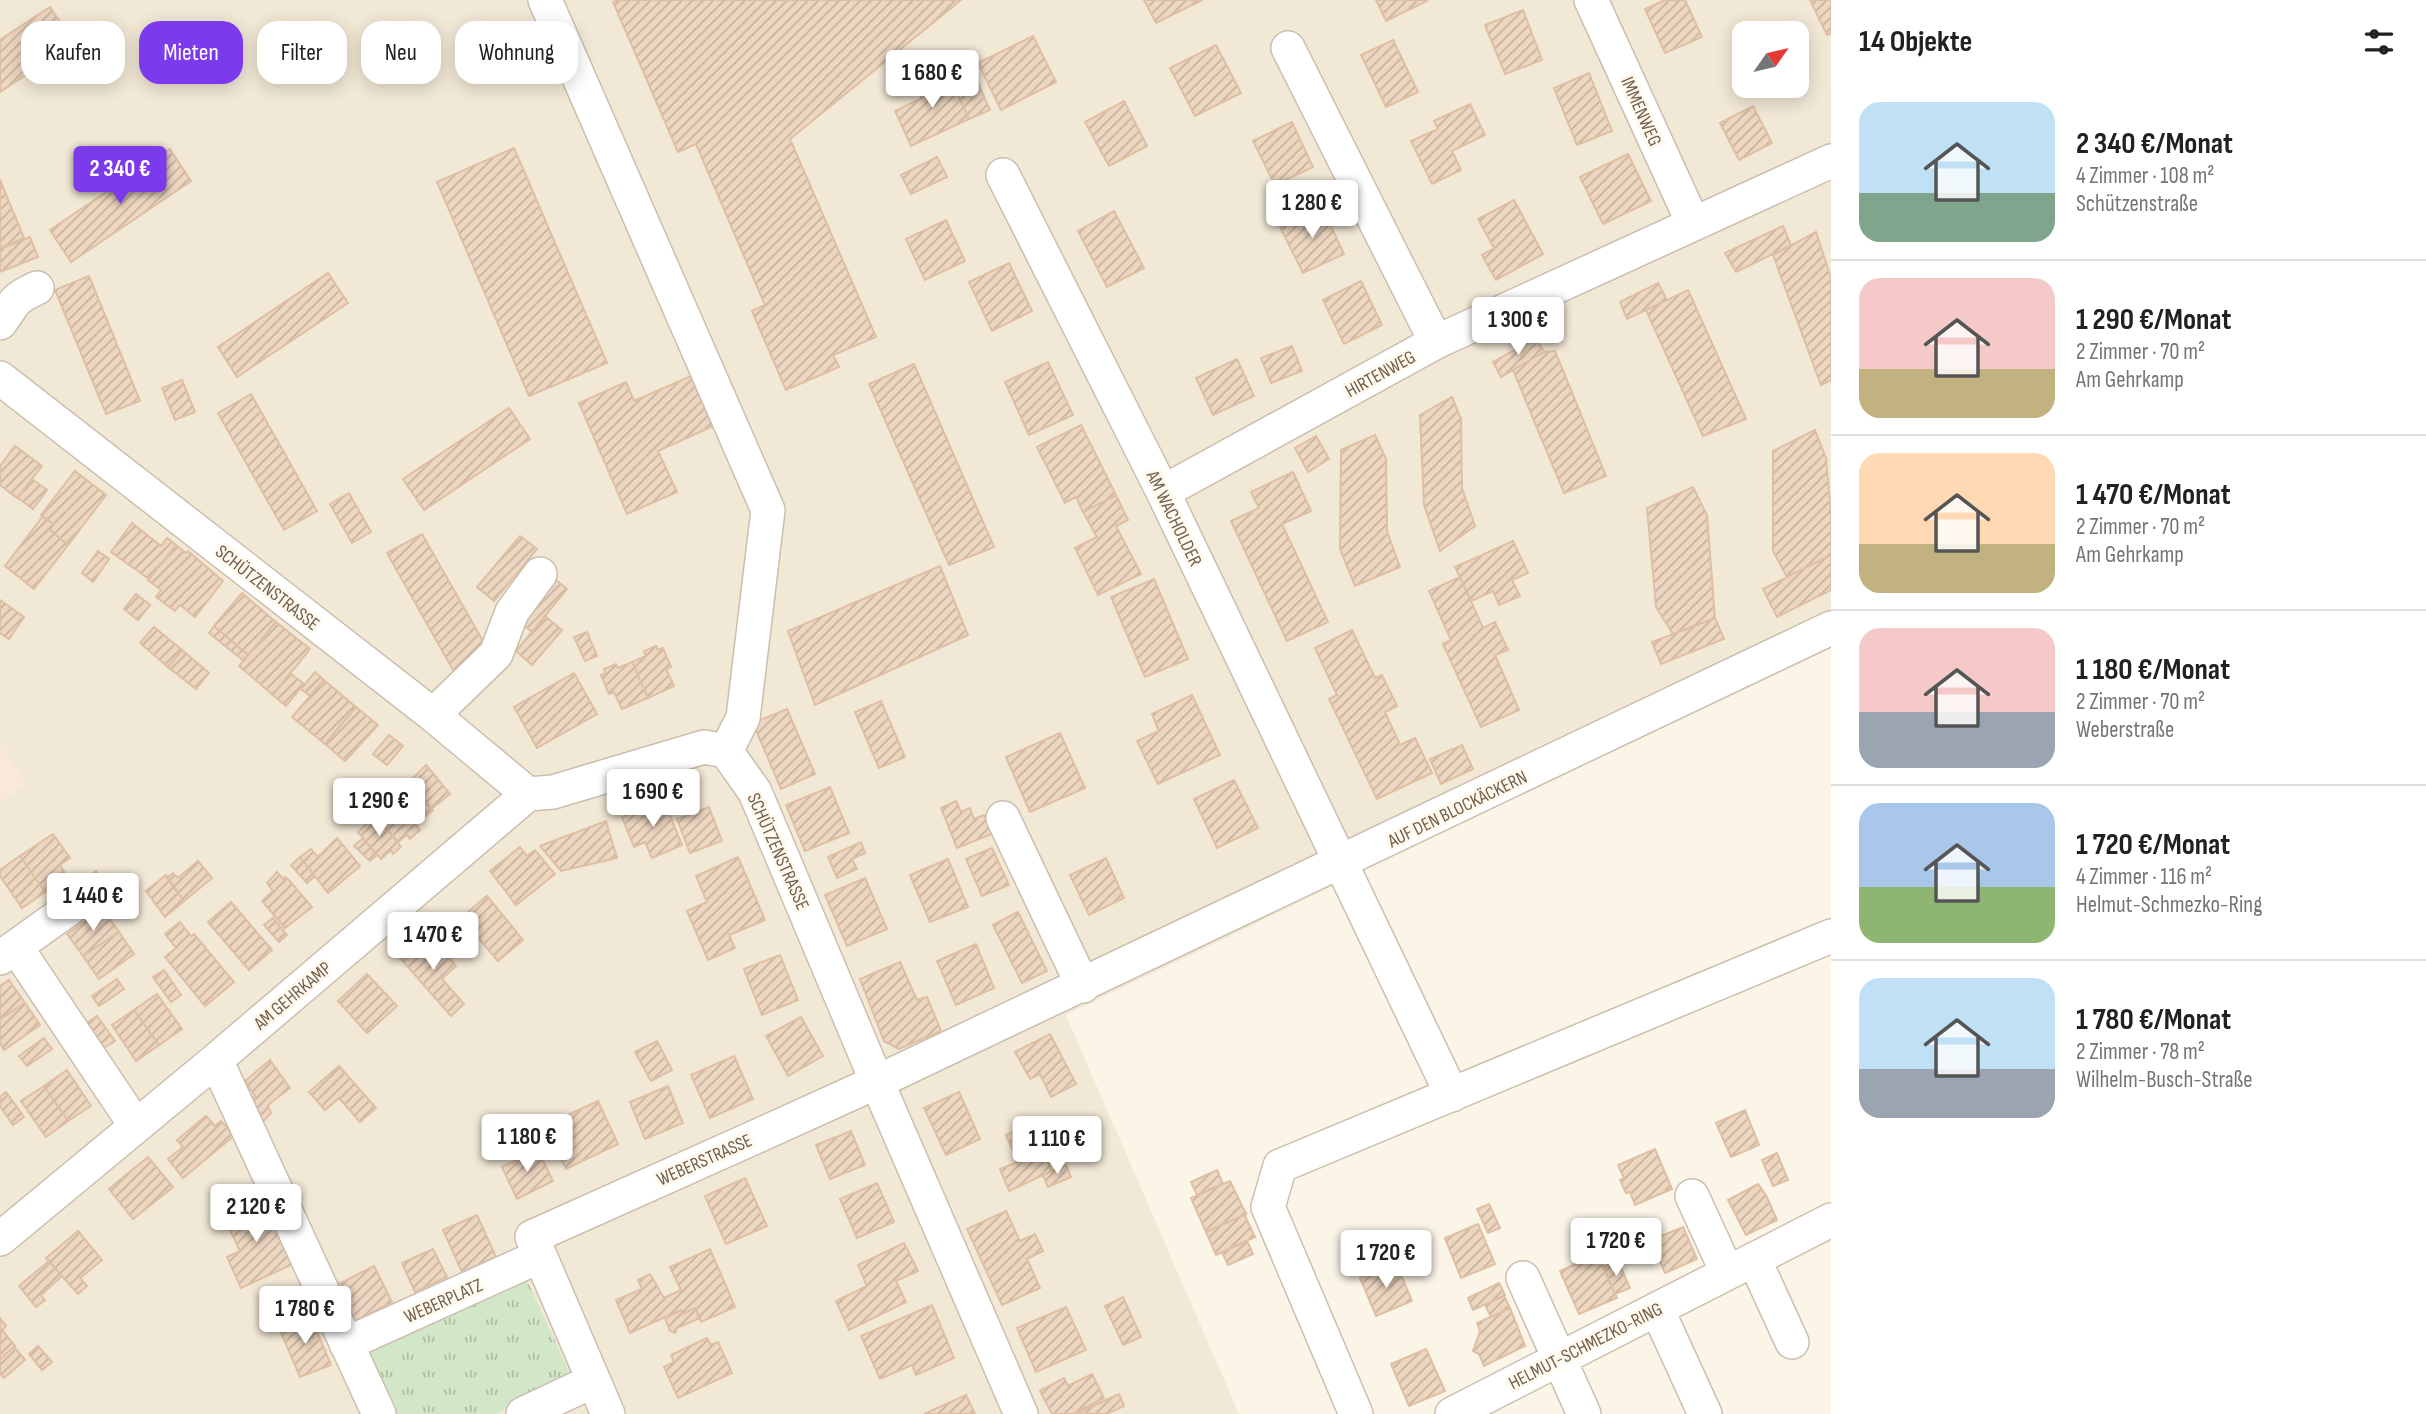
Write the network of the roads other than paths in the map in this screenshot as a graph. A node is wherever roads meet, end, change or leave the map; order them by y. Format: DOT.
graph roads {
  1 [pos="1591,0"];
  2 [pos="550,1"];
  3 [pos="1288,48"];
  4 [pos="1831,160"];
  5 [pos="1003,175"];
  6 [pos="1693,223"];
  7 [pos="37,288"];
  8 [pos="0,323"];
  9 [pos="1436,342"];
  10 [pos="0,378"];
  11 [pos="1163,492"];
  12 [pos="540,574"];
  13 [pos="1831,628"];
  14 [pos="433,715"];
  15 [pos="726,751"];
  16 [pos="528,794"];
  17 [pos="1003,818"];
  18 [pos="1341,864"];
  19 [pos="70,908"];
  20 [pos="1831,936"];
  21 [pos="8,953"];
  22 [pos="1083,986"];
  23 [pos="216,1060"];
  24 [pos="877,1082"];
  25 [pos="1452,1095"];
  26 [pos="136,1126"];
  27 [pos="1692,1196"];
  28 [pos="1831,1220"];
  29 [pos="0,1239"];
  30 [pos="536,1246"];
  31 [pos="1741,1266"];
  32 [pos="1523,1278"];
  33 [pos="1657,1309"];
  34 [pos="1792,1342"];
  35 [pos="346,1344"];
  36 [pos="1558,1359"];
  37 [pos="593,1381"];
  38 [pos="379,1414"];
  39 [pos="523,1414"];
  40 [pos="608,1414"];
  41 [pos="1021,1414"];
  42 [pos="1356,1414"];
  43 [pos="1452,1414"];
  44 [pos="1584,1414"];
  45 [pos="1705,1414"];
  1 -- 6 [label="street, IMMENWEG"];
  2 -- 15 [label="street"];
  3 -- 9 [label="street"];
  4 -- 6 [label="street, HIRTENWEG"];
  5 -- 11 [label="street, AM WACHOLDER"];
  6 -- 9 [label="street, HIRTENWEG"];
  7 -- 8 [label="street"];
  9 -- 11 [label="street, HIRTENWEG"];
  10 -- 14 [label="street, SCHÜTZENSTRASSE"];
  11 -- 18 [label="street, AM WACHOLDER"];
  12 -- 14 [label="street"];
  13 -- 18 [label="street, AUF DEN BLOCKÄCKERN"];
  14 -- 16 [label="street, SCHÜTZENSTRASSE"];
  15 -- 16 [label="street"];
  15 -- 24 [label="street, SCHÜTZENSTRASSE"];
  16 -- 23 [label="street, AM GEHRKAMP"];
  17 -- 22 [label="street"];
  18 -- 22 [label="street, AUF DEN BLOCKÄCKERN"];
  18 -- 25 [label="street"];
  19 -- 21 [label="street"];
  20 -- 25 [label="street"];
  21 -- 26 [label="street"];
  22 -- 24 [label="street, AUF DEN BLOCKÄCKERN"];
  23 -- 26 [label="street, AM GEHRKAMP"];
  23 -- 35 [label="street"];
  24 -- 30 [label="street, WEBERSTRASSE"];
  24 -- 41 [label="street, SCHÜTZENSTRASSE"];
  25 -- 42 [label="street"];
  26 -- 29 [label="street, AM GEHRKAMP"];
  27 -- 31 [label="street"];
  28 -- 31 [label="street, HELMUT-SCHMEZKO-RING"];
  30 -- 35 [label="street, WEBERPLATZ"];
  30 -- 37 [label="street"];
  31 -- 33 [label="street, HELMUT-SCHMEZKO-RING"];
  31 -- 34 [label="street"];
  32 -- 36 [label="street"];
  33 -- 36 [label="street, HELMUT-SCHMEZKO-RING"];
  33 -- 45 [label="street"];
  35 -- 38 [label="street"];
  36 -- 43 [label="street, HELMUT-SCHMEZKO-RING"];
  36 -- 44 [label="street"];
  37 -- 39 [label="street"];
  37 -- 40 [label="street"];
}
